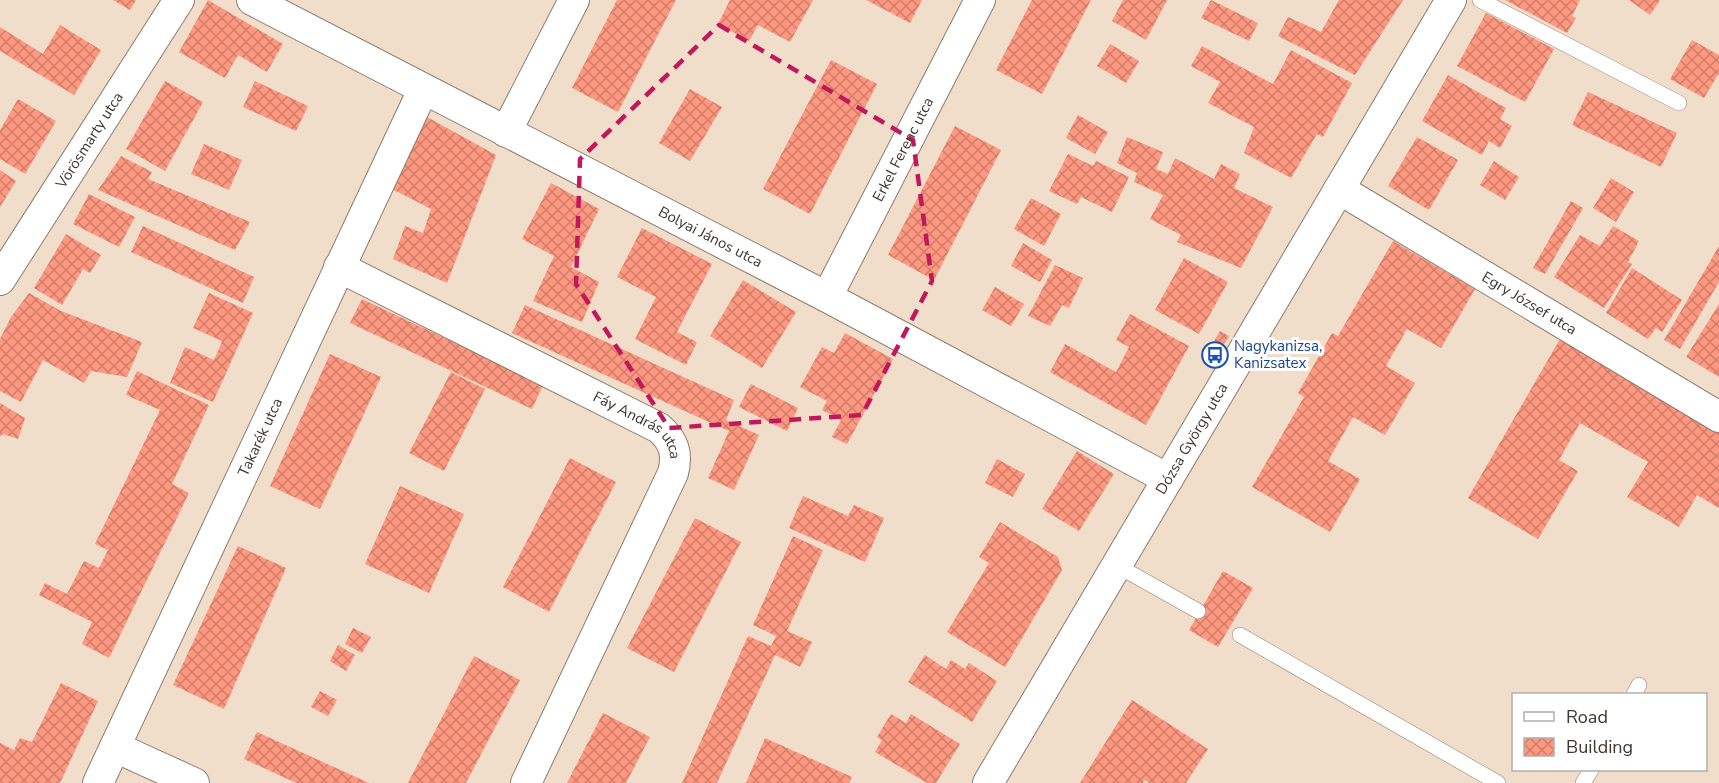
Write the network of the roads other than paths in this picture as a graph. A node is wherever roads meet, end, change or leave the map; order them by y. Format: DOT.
graph roads {
  1 [pos="179,0"];
  2 [pos="252,0"];
  3 [pos="574,0"];
  4 [pos="980,0"];
  5 [pos="1451,0"];
  6 [pos="1480,0"];
  7 [pos="423,90"];
  8 [pos="1678,103"];
  9 [pos="506,132"];
  10 [pos="1340,189"];
  11 [pos="339,267"];
  12 [pos="0,280"];
  13 [pos="827,297"];
  14 [pos="1719,417"];
  15 [pos="1168,479"];
  16 [pos="1116,565"];
  17 [pos="1198,611"];
  18 [pos="1240,635"];
  19 [pos="115,747"];
  20 [pos="98,783"];
  21 [pos="194,783"];
  22 [pos="526,783"];
  23 [pos="988,783"];
  24 [pos="1498,783"];
  1 -- 12 [label="street, Vörösmarty utca"];
  2 -- 7 [label="street, Bolyai János utca"];
  3 -- 9 [label="street"];
  4 -- 13 [label="street, Erkel Ferenc utca"];
  5 -- 10 [label="street, Dózsa György utca"];
  6 -- 8 [label="lane"];
  7 -- 9 [label="street, Bolyai János utca"];
  7 -- 11 [label="street, Takarék utca"];
  9 -- 13 [label="street, Bolyai János utca"];
  10 -- 14 [label="street, Egry József utca"];
  10 -- 15 [label="street, Dózsa György utca"];
  11 -- 19 [label="street, Takarék utca"];
  11 -- 22 [label="street, Fáy András utca"];
  13 -- 15 [label="street, Bolyai János utca"];
  15 -- 16 [label="street, Dózsa György utca"];
  16 -- 17 [label="lane"];
  16 -- 23 [label="street, Dózsa György utca"];
  18 -- 24 [label="lane"];
  19 -- 20 [label="street, Takarék utca"];
  19 -- 21 [label="street"];
}
